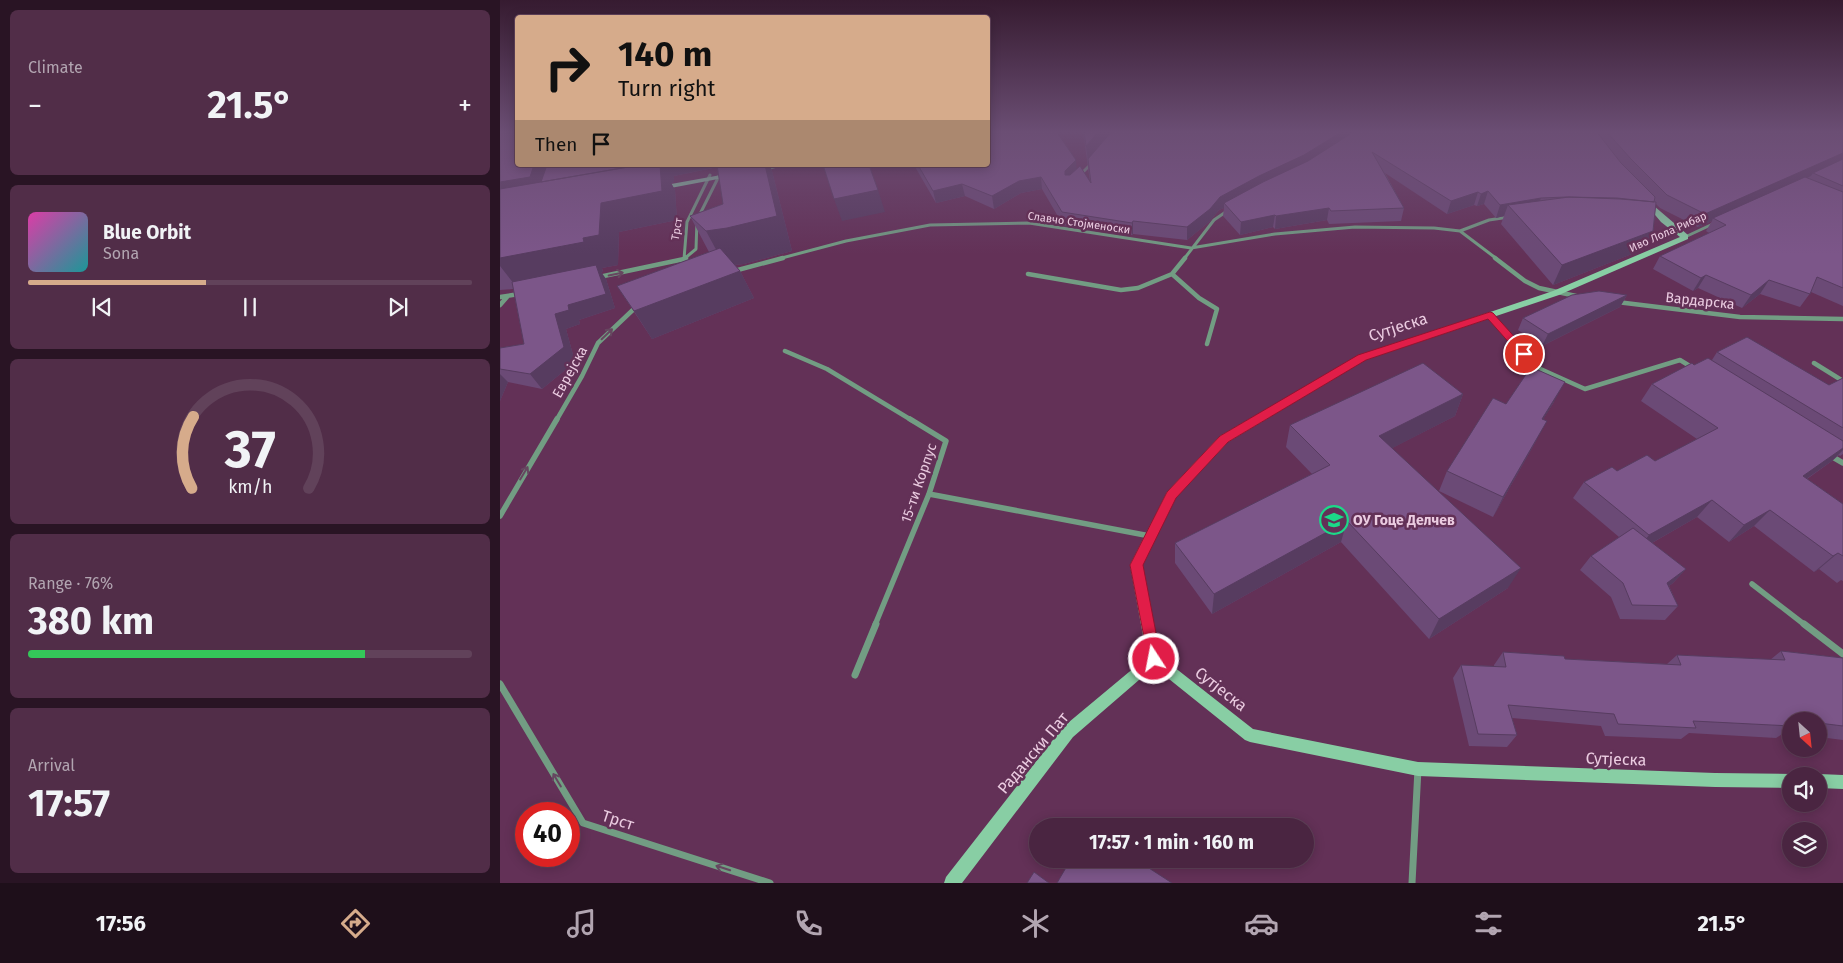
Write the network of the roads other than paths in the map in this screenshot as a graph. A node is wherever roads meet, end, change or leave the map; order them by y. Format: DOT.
graph roads {
  1 [pos="736,172"];
  2 [pos="1083,172"];
  3 [pos="719,175"];
  4 [pos="708,177"];
  5 [pos="1075,180"];
  6 [pos="651,188"];
  7 [pos="1638,193"];
  8 [pos="1234,207"];
  9 [pos="1516,216"];
  10 [pos="1655,218"];
  11 [pos="1664,220"];
  12 [pos="1721,220"];
  13 [pos="1460,231"];
  14 [pos="1685,237"];
  15 [pos="1191,248"];
  16 [pos="684,259"];
  17 [pos="678,265"];
  18 [pos="696,267"];
  19 [pos="726,271"];
  20 [pos="1028,274"];
  21 [pos="1172,274"];
  22 [pos="591,279"];
  23 [pos="525,293"];
  24 [pos="1556,293"];
  25 [pos="500,297"];
  26 [pos="506,297"];
  27 [pos="1584,297"];
  28 [pos="1612,301"];
  29 [pos="640,303"];
  30 [pos="500,305"];
  31 [pos="1490,315"];
  32 [pos="1843,319"];
  33 [pos="1207,344"];
  34 [pos="785,351"];
  35 [pos="1814,363"];
  36 [pos="1696,370"];
  37 [pos="1843,381"];
  38 [pos="1827,453"];
  39 [pos="1843,463"];
  40 [pos="930,494"];
  41 [pos="500,516"];
  42 [pos="1151,536"];
  43 [pos="1752,584"];
  44 [pos="1843,654"];
  45 [pos="1154,659"];
  46 [pos="855,675"];
  47 [pos="500,684"];
  48 [pos="1418,769"];
  49 [pos="1782,781"];
  50 [pos="1827,781"];
  51 [pos="1843,782"];
  52 [pos="770,883"];
  53 [pos="952,883"];
  54 [pos="1412,883"];
  1 -- 3 [label="street"];
  2 -- 5 [label="street"];
  3 -- 4 [label="street"];
  3 -- 16 [label="street, Трст"];
  4 -- 6 [label="street"];
  4 -- 16 [label="street, Трст"];
  7 -- 11 [label="street"];
  8 -- 15 [label="street"];
  9 -- 13 [label="street"];
  10 -- 11 [label="street"];
  11 -- 14 [label="street"];
  12 -- 14 [label="street, Иво Лола Рибар"];
  13 -- 15 [label="street, Славчо Стојменоски"];
  13 -- 24 [label="street"];
  14 -- 24 [label="street, Иво Лола Рибар"];
  15 -- 19 [label="street, Славчо Стојменоски"];
  15 -- 21 [label="street"];
  16 -- 17 [label="street"];
  16 -- 18 [label="street"];
  22 -- 16 [label="street, one-way"];
  20 -- 21 [label="street"];
  21 -- 33 [label="street"];
  23 -- 26 [label="street"];
  24 -- 27 [label="street"];
  24 -- 31 [label="street, Сутјеска"];
  25 -- 26 [label="street"];
  26 -- 30 [label="street"];
  28 -- 32 [label="street, Вардарска"];
  41 -- 29 [label="street, Еврејска, one-way"];
  31 -- 36 [label="street"];
  31 -- 42 [label="street, Сутјеска"];
  34 -- 40 [label="street, 15-ти Корпус"];
  35 -- 37 [label="street"];
  38 -- 39 [label="street"];
  40 -- 42 [label="street"];
  40 -- 46 [label="street, 15-ти Корпус"];
  42 -- 45 [label="street, Сутјеска"];
  43 -- 44 [label="street"];
  45 -- 48 [label="street, Сутјеска"];
  45 -- 53 [label="street, Радански Пат"];
  52 -- 47 [label="street, Трст, one-way"];
  48 -- 49 [label="street, Сутјеска"];
  48 -- 54 [label="street"];
  50 -- 51 [label="street"];
}
